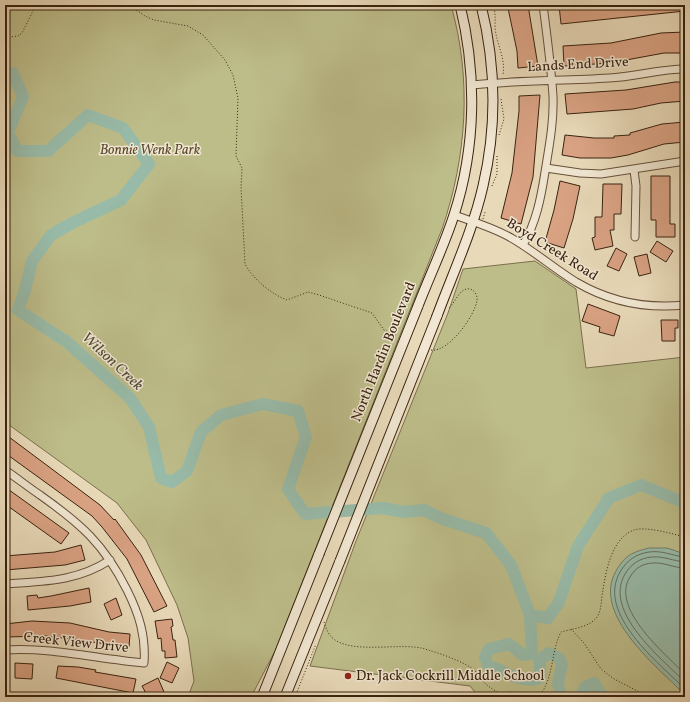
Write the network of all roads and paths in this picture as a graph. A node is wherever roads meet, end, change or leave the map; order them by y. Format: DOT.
graph roads {
  1 [pos="9,5"];
  2 [pos="36,5"];
  3 [pos="129,5"];
  4 [pos="460,5"];
  5 [pos="482,5"];
  6 [pos="493,5"];
  7 [pos="543,5"];
  8 [pos="5,21"];
  9 [pos="5,32"];
  10 [pos="685,70"];
  11 [pos="503,71"];
  12 [pos="551,80"];
  13 [pos="493,82"];
  14 [pos="472,85"];
  15 [pos="685,160"];
  16 [pos="546,168"];
  17 [pos="634,170"];
  18 [pos="454,215"];
  19 [pos="472,222"];
  20 [pos="635,237"];
  21 [pos="523,245"];
  22 [pos="685,305"];
  23 [pos="441,313"];
  24 [pos="399,337"];
  25 [pos="430,350"];
  26 [pos="5,470"];
  27 [pos="685,537"];
  28 [pos="110,560"];
  29 [pos="5,584"];
  30 [pos="324,622"];
  31 [pos="571,629"];
  32 [pos="5,650"];
  33 [pos="313,652"];
  34 [pos="262,697"];
  35 [pos="285,697"];
  36 [pos="295,697"];
  37 [pos="520,697"];
  38 [pos="539,697"];
  39 [pos="649,697"];
  1 -- 8 [label="path"];
  2 -- 9 [label="path"];
  3 -- 24 [label="path"];
  4 -- 14 [label="main road, North Hardin Boulevard"];
  5 -- 13 [label="main road"];
  6 -- 11 [label="path"];
  7 -- 12 [label="street"];
  10 -- 12 [label="street, Lands End Drive"];
  12 -- 13 [label="street, Lands End Drive"];
  12 -- 16 [label="street"];
  13 -- 14 [label="street, Lands End Drive"];
  13 -- 19 [label="main road"];
  14 -- 18 [label="main road, North Hardin Boulevard"];
  15 -- 17 [label="street"];
  16 -- 17 [label="street"];
  16 -- 21 [label="street"];
  17 -- 20 [label="street"];
  18 -- 19 [label="street, Boyd Creek Road"];
  18 -- 34 [label="main road, North Hardin Boulevard, bridge"];
  19 -- 21 [label="street, Boyd Creek Road"];
  19 -- 23 [label="main road"];
  21 -- 22 [label="street, Boyd Creek Road"];
  23 -- 25 [label="path"];
  23 -- 35 [label="main road, bridge"];
  26 -- 28 [label="street"];
  27 -- 31 [label="path"];
  28 -- 29 [label="street"];
  28 -- 32 [label="street, Creek View Drive"];
  30 -- 37 [label="path"];
  31 -- 38 [label="path"];
  31 -- 39 [label="path"];
  33 -- 36 [label="path"];
}
